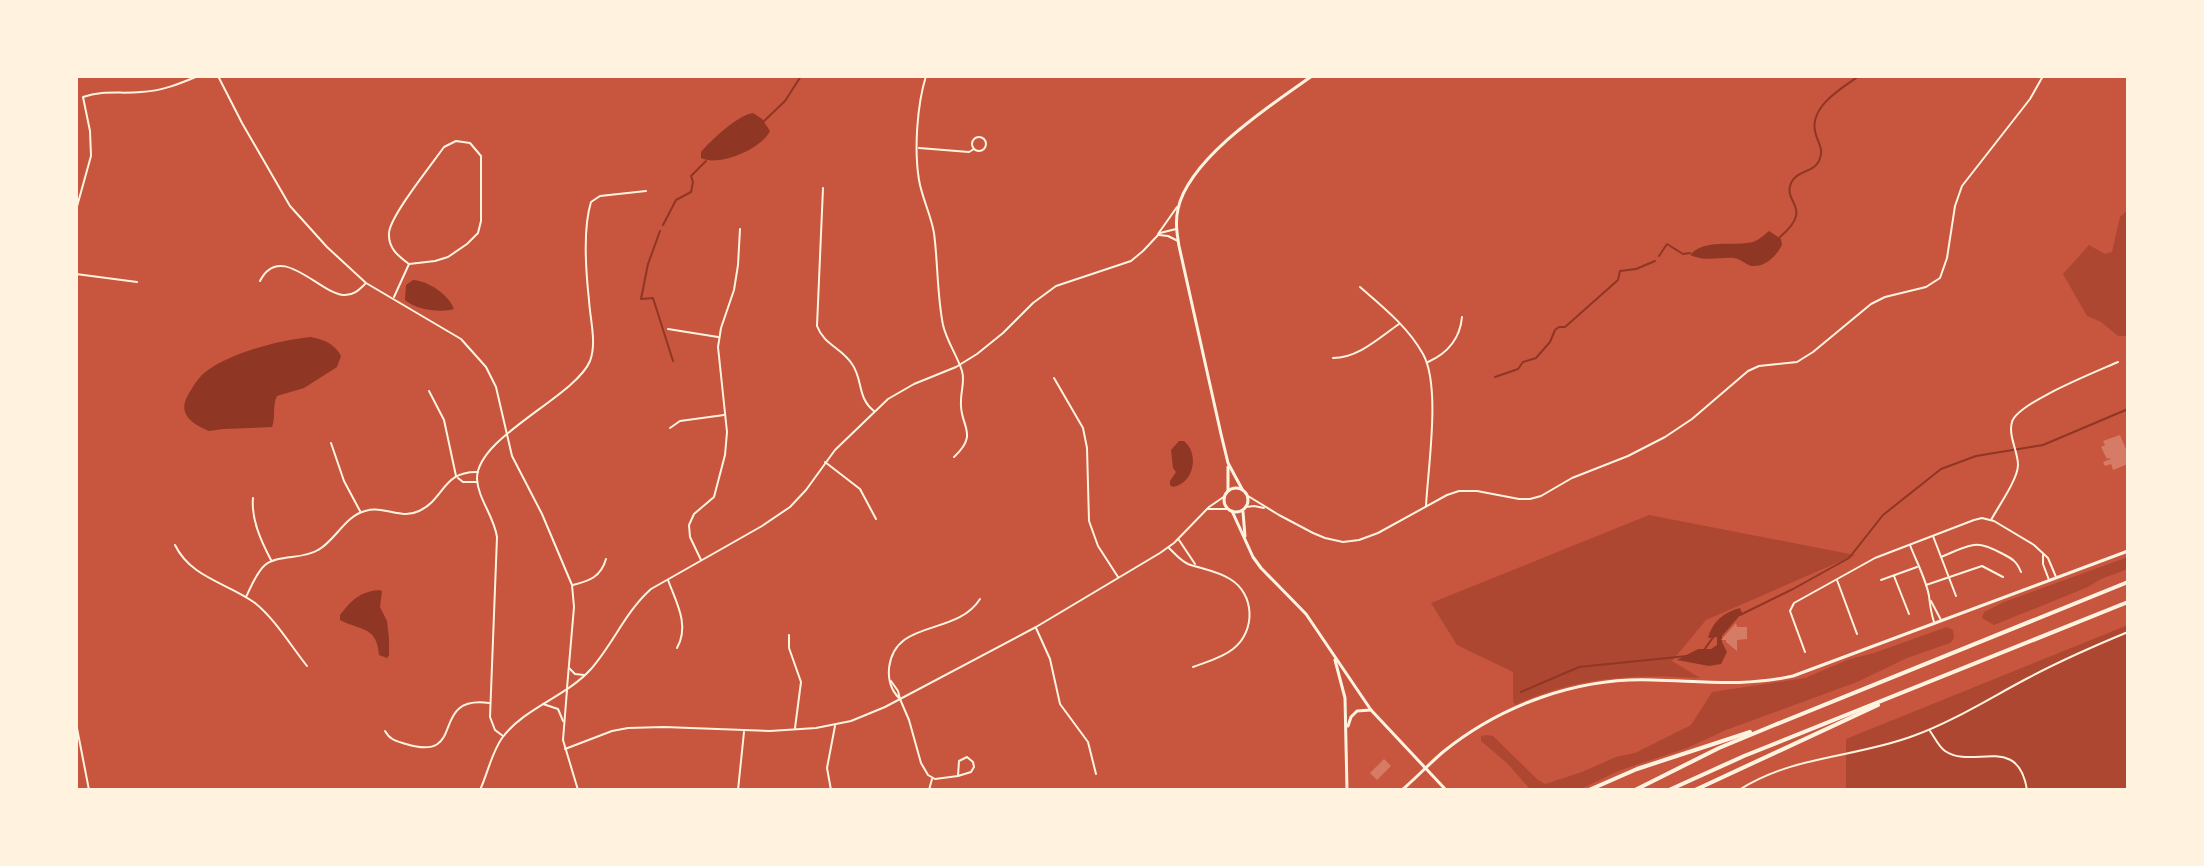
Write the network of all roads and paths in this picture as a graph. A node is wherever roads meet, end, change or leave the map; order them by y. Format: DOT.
graph roads {
  1 [pos="198,76"];
  2 [pos="218,76"];
  3 [pos="926,76"];
  4 [pos="1312,76"];
  5 [pos="2043,76"];
  6 [pos="918,147"];
  7 [pos="974,149"];
  8 [pos="823,188"];
  9 [pos="646,191"];
  10 [pos="1179,205"];
  11 [pos="76,210"];
  12 [pos="740,229"];
  13 [pos="1177,229"];
  14 [pos="1157,235"];
  15 [pos="1178,241"];
  16 [pos="409,264"];
  17 [pos="76,274"];
  18 [pos="260,281"];
  19 [pos="137,282"];
  20 [pos="366,283"];
  21 [pos="1360,287"];
  22 [pos="393,298"];
  23 [pos="1462,317"];
  24 [pos="1400,323"];
  25 [pos="668,329"];
  26 [pos="719,337"];
  27 [pos="1333,358"];
  28 [pos="1427,362"];
  29 [pos="2118,362"];
  30 [pos="960,365"];
  31 [pos="1054,378"];
  32 [pos="429,391"];
  33 [pos="875,411"];
  34 [pos="725,415"];
  35 [pos="670,428"];
  36 [pos="506,434"];
  37 [pos="331,443"];
  38 [pos="954,457"];
  39 [pos="825,462"];
  40 [pos="1228,463"];
  41 [pos="478,472"];
  42 [pos="456,477"];
  43 [pos="477,482"];
  44 [pos="1242,489"];
  45 [pos="1228,491"];
  46 [pos="1225,496"];
  47 [pos="1248,496"];
  48 [pos="253,498"];
  49 [pos="1426,507"];
  50 [pos="1245,508"];
  51 [pos="1269,509"];
  52 [pos="1205,510"];
  53 [pos="1230,510"];
  54 [pos="360,512"];
  55 [pos="876,519"];
  56 [pos="1991,520"];
  57 [pos="1933,535"];
  58 [pos="1178,537"];
  59 [pos="1246,540"];
  60 [pos="1909,544"];
  61 [pos="175,545"];
  62 [pos="1168,547"];
  63 [pos="2128,551"];
  64 [pos="2043,555"];
  65 [pos="1941,557"];
  66 [pos="606,559"];
  67 [pos="272,561"];
  68 [pos="701,561"];
  69 [pos="1196,565"];
  70 [pos="1918,567"];
  71 [pos="2021,572"];
  72 [pos="1894,576"];
  73 [pos="1118,577"];
  74 [pos="1948,577"];
  75 [pos="2003,577"];
  76 [pos="2057,578"];
  77 [pos="667,579"];
  78 [pos="1837,579"];
  79 [pos="1881,580"];
  80 [pos="2049,581"];
  81 [pos="2128,582"];
  82 [pos="572,585"];
  83 [pos="1925,585"];
  84 [pos="1956,596"];
  85 [pos="246,597"];
  86 [pos="980,599"];
  87 [pos="1930,600"];
  88 [pos="2128,602"];
  89 [pos="1909,614"];
  90 [pos="1942,621"];
  91 [pos="1935,623"];
  92 [pos="1036,627"];
  93 [pos="2128,632"];
  94 [pos="1857,634"];
  95 [pos="789,635"];
  96 [pos="677,648"];
  97 [pos="1805,652"];
  98 [pos="1334,657"];
  99 [pos="307,666"];
  100 [pos="569,666"];
  101 [pos="1193,667"];
  102 [pos="585,675"];
  103 [pos="567,689"];
  104 [pos="1895,695"];
  105 [pos="900,699"];
  106 [pos="490,703"];
  107 [pos="542,704"];
  108 [pos="1371,710"];
  109 [pos="563,721"];
  110 [pos="76,723"];
  111 [pos="836,725"];
  112 [pos="1772,726"];
  113 [pos="1347,729"];
  114 [pos="795,730"];
  115 [pos="1930,730"];
  116 [pos="385,731"];
  117 [pos="744,731"];
  118 [pos="504,736"];
  119 [pos="565,749"];
  120 [pos="1425,768"];
  121 [pos="1096,774"];
  122 [pos="958,776"];
  123 [pos="933,778"];
  124 [pos="89,790"];
  125 [pos="480,790"];
  126 [pos="578,790"];
  127 [pos="738,790"];
  128 [pos="831,790"];
  129 [pos="929,790"];
  130 [pos="1347,790"];
  131 [pos="1402,790"];
  132 [pos="1446,790"];
  133 [pos="1589,790"];
  134 [pos="1635,790"];
  135 [pos="1669,790"];
  136 [pos="1695,790"];
  137 [pos="1739,790"];
  138 [pos="2027,790"];
  1 -- 11 [label="street"];
  2 -- 20 [label="street"];
  3 -- 6 [label="street"];
  4 -- 10 [label="main road"];
  5 -- 49 [label="street"];
  6 -- 7 [label="street"];
  6 -- 30 [label="street"];
  8 -- 33 [label="street"];
  9 -- 36 [label="street"];
  10 -- 13 [label="main road"];
  10 -- 14 [label="street"];
  12 -- 26 [label="street"];
  13 -- 14 [label="street"];
  13 -- 15 [label="main road"];
  14 -- 15 [label="street"];
  14 -- 30 [label="street"];
  15 -- 40 [label="main road"];
  16 -- 16 [label="street"];
  16 -- 22 [label="street"];
  17 -- 19 [label="street"];
  18 -- 20 [label="street"];
  20 -- 22 [label="street"];
  21 -- 24 [label="street"];
  22 -- 36 [label="street"];
  23 -- 28 [label="street"];
  24 -- 27 [label="street"];
  24 -- 28 [label="street"];
  25 -- 26 [label="street"];
  26 -- 34 [label="street"];
  28 -- 49 [label="street"];
  29 -- 56 [label="street"];
  30 -- 33 [label="street"];
  30 -- 38 [label="street"];
  31 -- 73 [label="street"];
  32 -- 42 [label="street"];
  33 -- 39 [label="street"];
  34 -- 35 [label="street"];
  34 -- 68 [label="street"];
  36 -- 41 [label="street"];
  36 -- 82 [label="street"];
  37 -- 54 [label="street"];
  39 -- 55 [label="street"];
  39 -- 68 [label="street"];
  40 -- 44 [label="main road"];
  40 -- 45 [label="main road"];
  41 -- 42 [label="street"];
  41 -- 43 [label="street"];
  42 -- 43 [label="street"];
  42 -- 54 [label="street"];
  43 -- 106 [label="street"];
  44 -- 45 [label="main road"];
  44 -- 47 [label="main road"];
  45 -- 46 [label="main road"];
  46 -- 52 [label="street"];
  46 -- 53 [label="main road"];
  47 -- 50 [label="main road"];
  47 -- 51 [label="street"];
  48 -- 67 [label="street"];
  49 -- 51 [label="street"];
  50 -- 51 [label="street"];
  50 -- 53 [label="main road"];
  50 -- 59 [label="main road"];
  52 -- 53 [label="street"];
  52 -- 58 [label="street"];
  53 -- 59 [label="main road"];
  54 -- 67 [label="street"];
  56 -- 57 [label="street"];
  56 -- 64 [label="street"];
  57 -- 60 [label="street"];
  57 -- 65 [label="street"];
  58 -- 62 [label="street"];
  58 -- 69 [label="street"];
  59 -- 98 [label="main road"];
  60 -- 70 [label="street"];
  60 -- 78 [label="street"];
  61 -- 85 [label="street"];
  62 -- 69 [label="street"];
  62 -- 73 [label="street"];
  63 -- 76 [label="main road"];
  64 -- 76 [label="street"];
  64 -- 80 [label="street"];
  65 -- 71 [label="street"];
  65 -- 74 [label="street"];
  66 -- 82 [label="street"];
  67 -- 85 [label="street"];
  68 -- 77 [label="street"];
  69 -- 101 [label="street"];
  70 -- 72 [label="street"];
  70 -- 83 [label="street"];
  72 -- 79 [label="street"];
  72 -- 89 [label="street"];
  73 -- 92 [label="street"];
  74 -- 75 [label="street"];
  74 -- 83 [label="street"];
  74 -- 84 [label="street"];
  76 -- 80 [label="main road"];
  77 -- 96 [label="street"];
  77 -- 102 [label="street"];
  78 -- 94 [label="street"];
  78 -- 97 [label="street"];
  80 -- 90 [label="main road"];
  81 -- 112 [label="highway"];
  82 -- 100 [label="street"];
  83 -- 87 [label="street"];
  85 -- 99 [label="street"];
  86 -- 105 [label="street"];
  87 -- 90 [label="street"];
  87 -- 91 [label="street"];
  88 -- 104 [label="highway"];
  90 -- 91 [label="main road"];
  91 -- 120 [label="main road"];
  92 -- 105 [label="street"];
  92 -- 121 [label="street"];
  93 -- 115 [label="street"];
  95 -- 114 [label="street"];
  98 -- 108 [label="main road"];
  98 -- 113 [label="main road"];
  100 -- 102 [label="street"];
  100 -- 103 [label="street"];
  102 -- 103 [label="street"];
  103 -- 107 [label="street"];
  103 -- 109 [label="street"];
  104 -- 135 [label="highway"];
  104 -- 136 [label="highway"];
  105 -- 111 [label="street"];
  105 -- 123 [label="street"];
  106 -- 116 [label="street"];
  106 -- 118 [label="street"];
  107 -- 109 [label="street"];
  107 -- 118 [label="street"];
  108 -- 113 [label="main road"];
  108 -- 120 [label="main road"];
  109 -- 119 [label="street"];
  110 -- 124 [label="street"];
  111 -- 114 [label="street"];
  111 -- 128 [label="street"];
  112 -- 133 [label="highway"];
  112 -- 134 [label="highway"];
  113 -- 130 [label="main road"];
  114 -- 117 [label="street"];
  115 -- 137 [label="street"];
  115 -- 138 [label="street"];
  117 -- 119 [label="street"];
  117 -- 127 [label="street"];
  118 -- 125 [label="street"];
  119 -- 126 [label="street"];
  120 -- 131 [label="main road"];
  120 -- 132 [label="main road"];
  122 -- 122 [label="street"];
  122 -- 123 [label="street"];
  123 -- 129 [label="street"];
}
